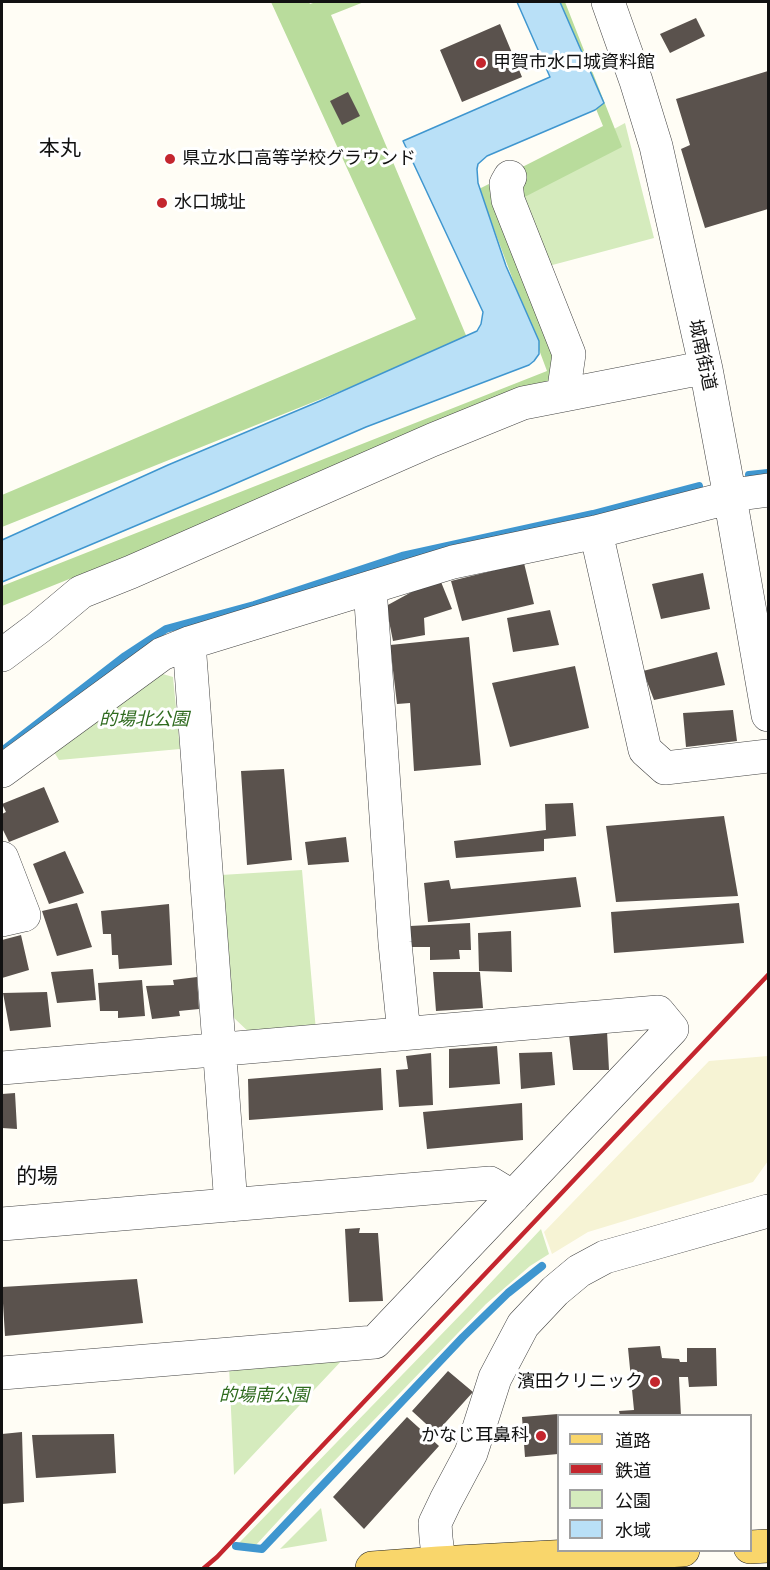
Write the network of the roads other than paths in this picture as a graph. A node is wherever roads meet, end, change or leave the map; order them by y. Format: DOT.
graph roads {
  1 [pos="608,2"];
  2 [pos="510,177"];
  3 [pos="706,369"];
  4 [pos="563,395"];
  5 [pos="768,490"];
  6 [pos="730,497"];
  7 [pos="596,532"];
  8 [pos="370,588"];
  9 [pos="189,643"];
  10 [pos="2,655"];
  11 [pos="768,715"];
  12 [pos="768,756"];
  13 [pos="2,771"];
  14 [pos="2,858"];
  15 [pos="2,921"];
  16 [pos="404,1034"];
  17 [pos="219,1050"];
  18 [pos="2,1068"];
  19 [pos="513,1197"];
  20 [pos="231,1205"];
  21 [pos="768,1211"];
  22 [pos="2,1224"];
  23 [pos="2,1373"];
  24 [pos="768,1546"];
  25 [pos="752,1547"];
  26 [pos="664,1552"];
  27 [pos="440,1563"];
  28 [pos="372,1569"];
  1 -- 3 [label="street, 城南街道"];
  2 -- 4 [label="street"];
  3 -- 4 [label="street"];
  3 -- 6 [label="street, 城南街道"];
  4 -- 10 [label="street"];
  5 -- 6 [label="street"];
  6 -- 7 [label="street"];
  6 -- 11 [label="street, 城南街道"];
  7 -- 8 [label="street"];
  7 -- 12 [label="street"];
  8 -- 9 [label="street"];
  8 -- 16 [label="street"];
  9 -- 13 [label="street"];
  9 -- 17 [label="street"];
  14 -- 15 [label="street"];
  16 -- 17 [label="street"];
  16 -- 19 [label="street"];
  17 -- 18 [label="street"];
  17 -- 20 [label="street"];
  19 -- 20 [label="street"];
  19 -- 23 [label="street"];
  20 -- 22 [label="street"];
  21 -- 27 [label="street"];
  24 -- 25 [label="main road"];
  26 -- 27 [label="main road"];
  27 -- 28 [label="main road"];
}
